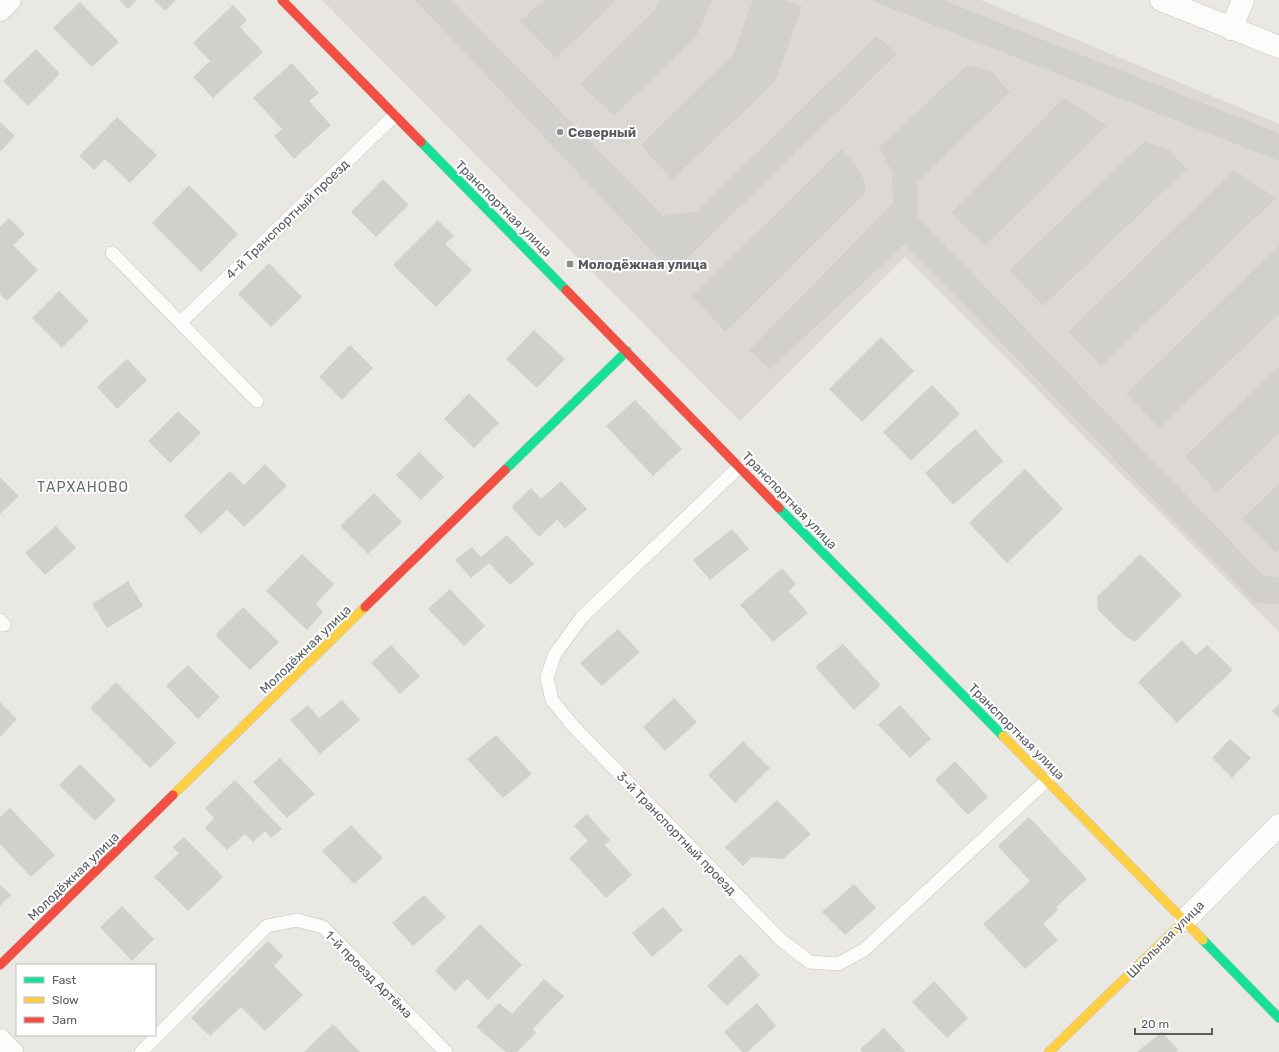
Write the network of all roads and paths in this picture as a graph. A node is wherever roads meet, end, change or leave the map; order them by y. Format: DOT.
graph roads {
  1 [pos="10,0"];
  2 [pos="282,0"];
  3 [pos="1161,0"];
  4 [pos="1243,0"];
  5 [pos="0,10"];
  6 [pos="1231,29"];
  7 [pos="1279,47"];
  8 [pos="394,116"];
  9 [pos="112,253"];
  10 [pos="180,322"];
  11 [pos="627,351"];
  12 [pos="257,401"];
  13 [pos="739,467"];
  14 [pos="1047,780"];
  15 [pos="1279,825"];
  16 [pos="1185,920"];
  17 [pos="0,965"];
  18 [pos="1279,1018"];
  19 [pos="0,1040"];
  20 [pos="12,1052"];
  21 [pos="141,1052"];
  22 [pos="446,1052"];
  23 [pos="1049,1052"];
  1 -- 5 [label="street"];
  2 -- 8 [label="street, Транспортная улица"];
  3 -- 6 [label="street"];
  4 -- 6 [label="street"];
  6 -- 7 [label="street"];
  8 -- 10 [label="lane, 4-й Транспортный проезд"];
  8 -- 11 [label="street, Транспортная улица"];
  9 -- 10 [label="lane"];
  10 -- 12 [label="lane"];
  11 -- 13 [label="street, Транспортная улица"];
  11 -- 17 [label="street, Молодёжная улица"];
  13 -- 14 [label="street, Транспортная улица"];
  13 -- 14 [label="lane, 3-й Транспортный проезд"];
  14 -- 16 [label="street, Транспортная улица"];
  15 -- 16 [label="street, Школьная улица"];
  16 -- 18 [label="street, Транспортная улица"];
  16 -- 23 [label="street, Школьная улица"];
  19 -- 20 [label="street"];
  21 -- 22 [label="lane, 1-й проезд Артёма"];
}
